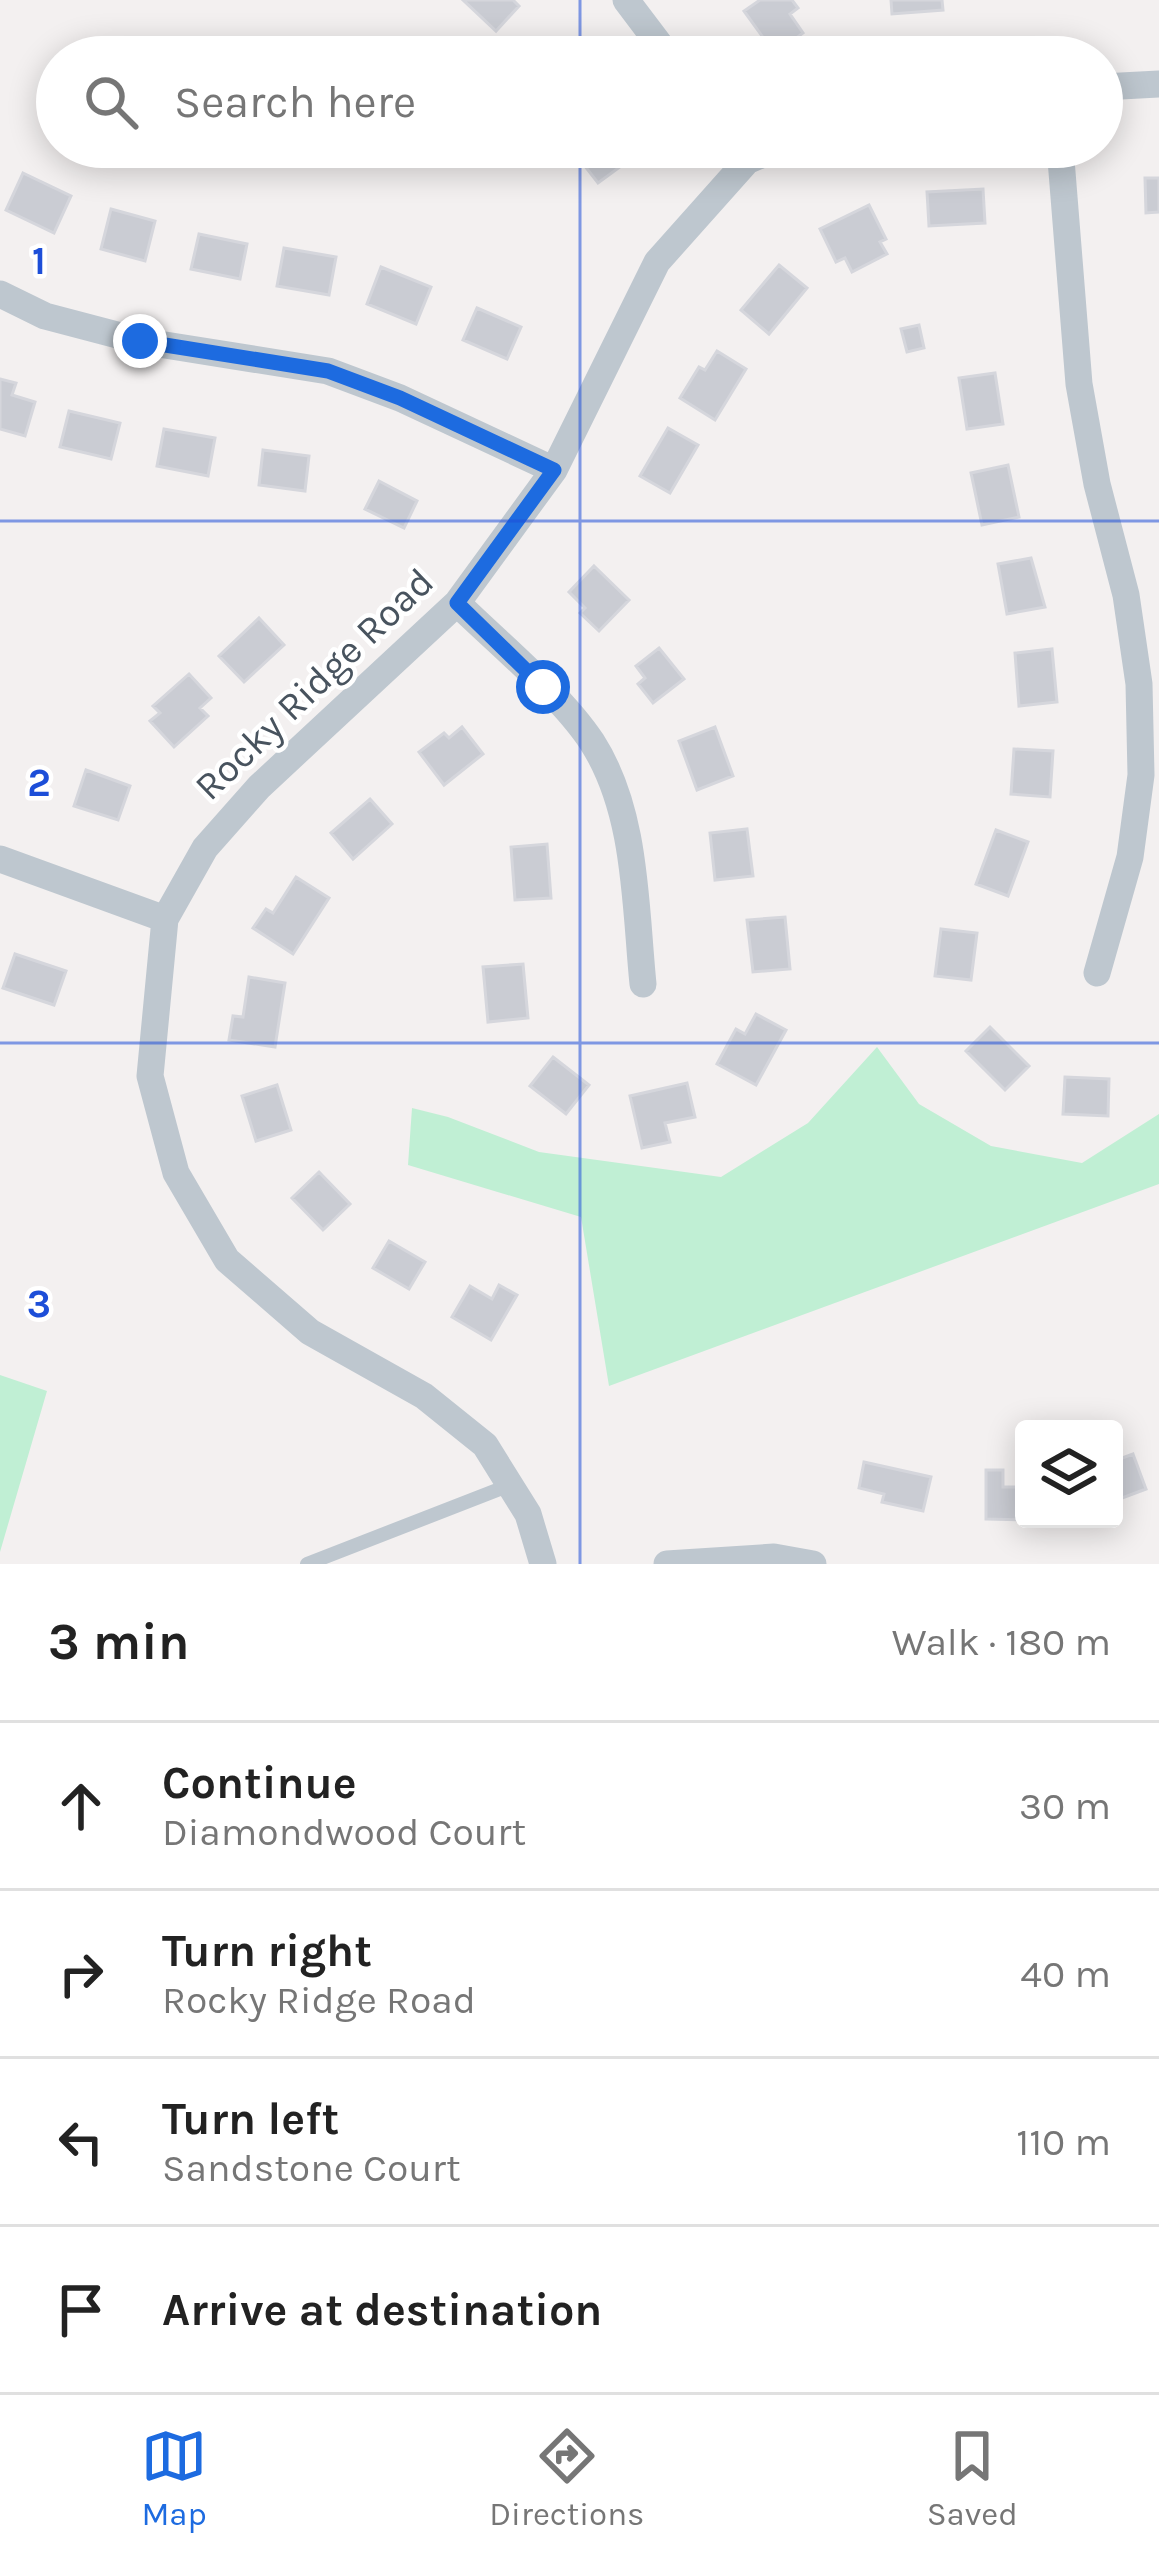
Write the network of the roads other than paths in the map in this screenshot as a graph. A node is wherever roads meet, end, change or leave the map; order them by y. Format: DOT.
graph roads {
  1 [pos="626,0"];
  2 [pos="653,36"];
  3 [pos="1159,84"];
  4 [pos="1123,85"];
  5 [pos="731,168"];
  6 [pos="1062,168"];
  7 [pos="0,294"];
  8 [pos="554,470"];
  9 [pos="457,603"];
  10 [pos="0,859"];
  11 [pos="165,919"];
  12 [pos="1096,973"];
  13 [pos="643,984"];
  14 [pos="510,1485"];
  15 [pos="308,1564"];
  16 [pos="543,1564"];
  17 [pos="667,1564"];
  18 [pos="813,1564"];
  1 -- 2 [label="street"];
  3 -- 4 [label="street"];
  5 -- 8 [label="street, Rocky Ridge Road"];
  6 -- 12 [label="street"];
  7 -- 8 [label="street"];
  8 -- 9 [label="street, Rocky Ridge Road"];
  9 -- 11 [label="street, Rocky Ridge Road"];
  9 -- 13 [label="street"];
  10 -- 11 [label="street"];
  11 -- 14 [label="street, Rocky Ridge Road"];
  14 -- 15 [label="lane"];
  14 -- 16 [label="street, Rocky Ridge Road"];
  17 -- 18 [label="street"];
}
